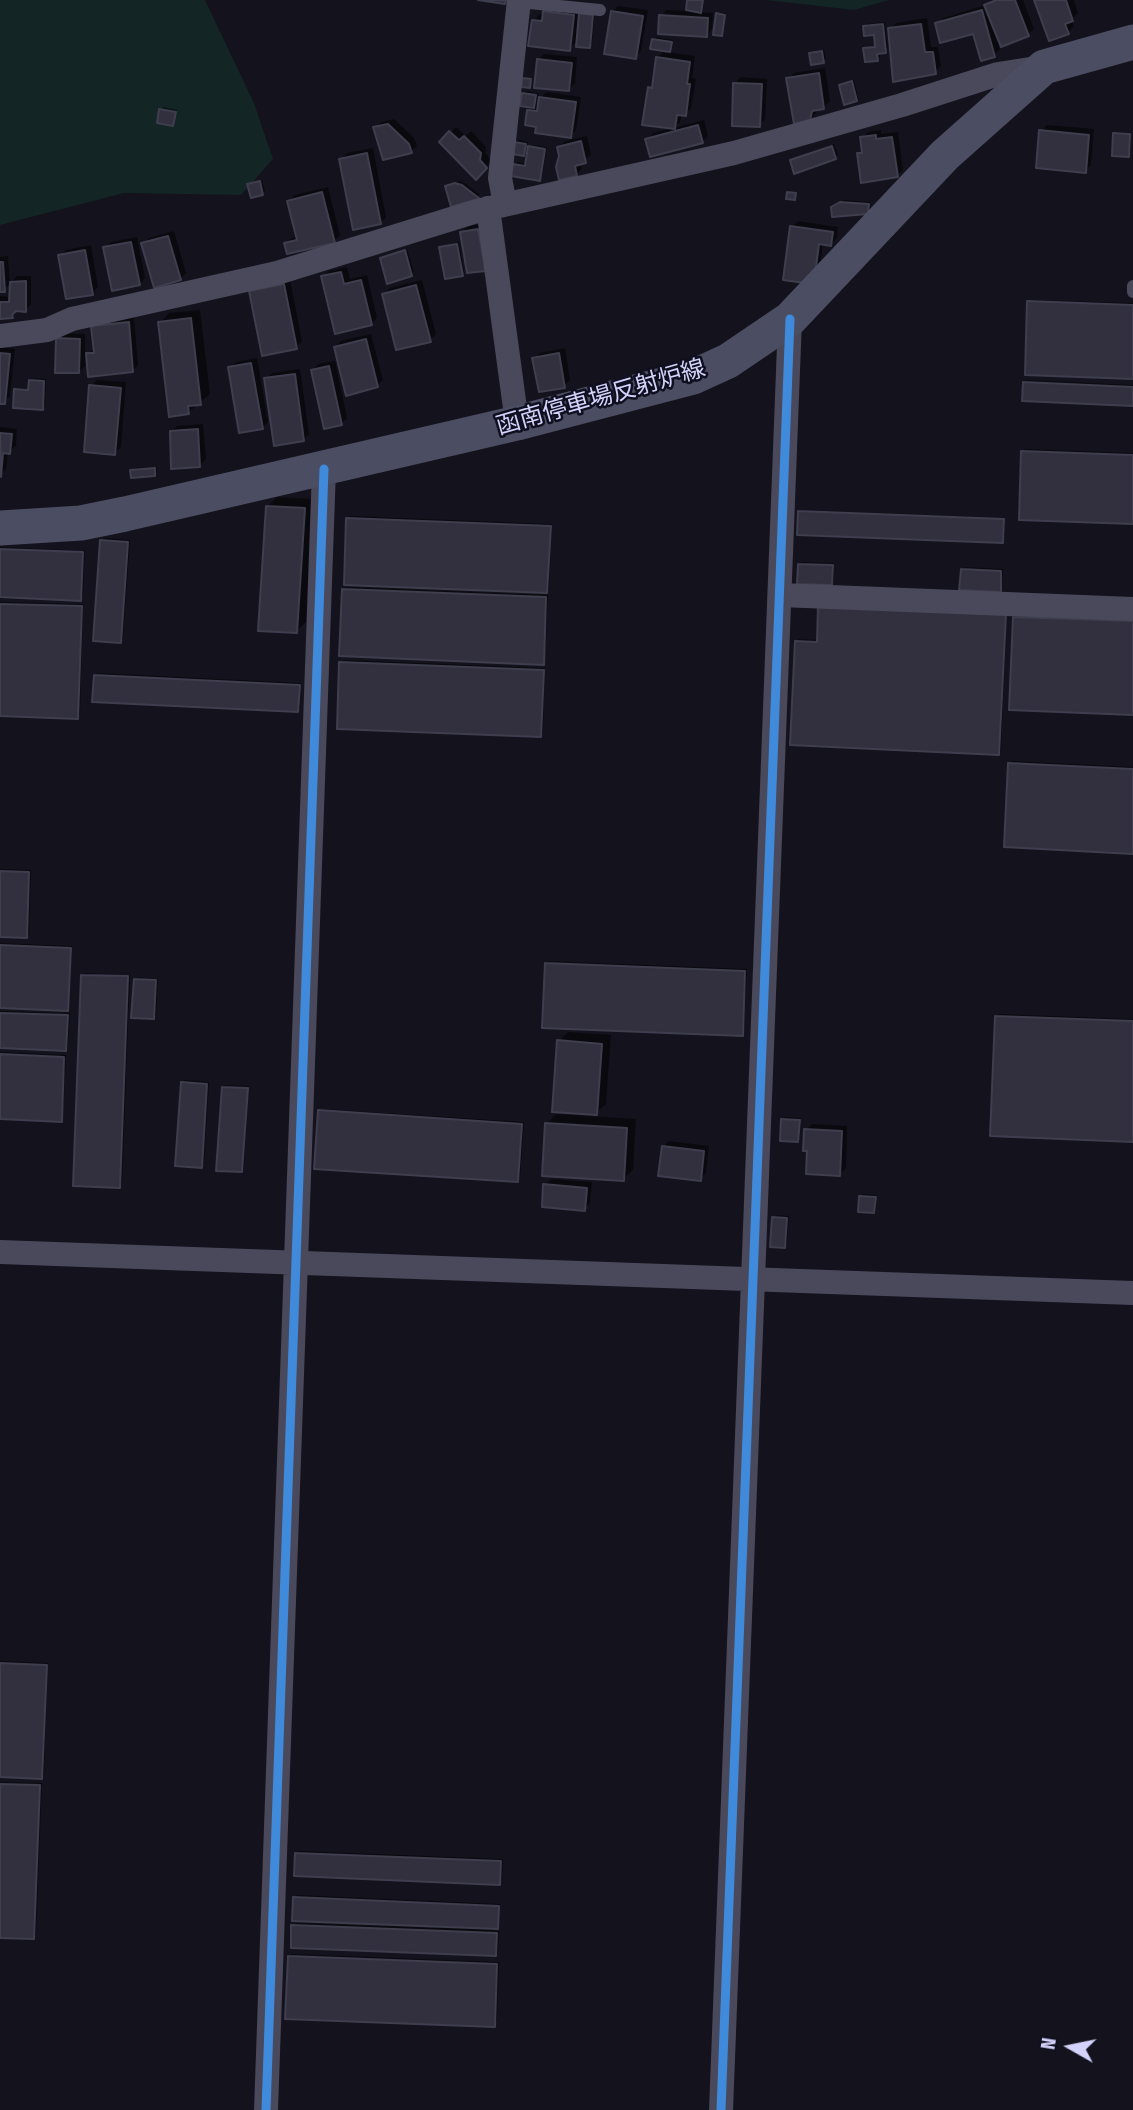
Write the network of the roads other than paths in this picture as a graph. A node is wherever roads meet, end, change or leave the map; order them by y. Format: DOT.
graph roads {
  1 [pos="519,1"];
  2 [pos="600,10"];
  3 [pos="1133,42"];
  4 [pos="1044,67"];
  5 [pos="496,206"];
  6 [pos="1133,286"];
  7 [pos="1133,292"];
  8 [pos="790,320"];
  9 [pos="0,336"];
  10 [pos="517,423"];
  11 [pos="324,469"];
  12 [pos="0,528"];
  13 [pos="780,594"];
  14 [pos="1133,609"];
  15 [pos="0,1252"];
  16 [pos="298,1262"];
  17 [pos="752,1279"];
  18 [pos="1133,1293"];
  19 [pos="266,2110"];
  20 [pos="721,2110"];
  1 -- 2 [label="lane"];
  1 -- 5 [label="street"];
  3 -- 4 [label="main road, 函南停車場反射炉線"];
  4 -- 5 [label="street"];
  4 -- 8 [label="main road, 函南停車場反射炉線"];
  5 -- 9 [label="street"];
  5 -- 10 [label="street"];
  6 -- 7 [label="lane"];
  8 -- 10 [label="main road, 函南停車場反射炉線"];
  8 -- 13 [label="street"];
  10 -- 11 [label="main road, 函南停車場反射炉線"];
  11 -- 12 [label="main road, 函南停車場反射炉線"];
  11 -- 16 [label="street"];
  13 -- 14 [label="street"];
  13 -- 17 [label="street"];
  15 -- 16 [label="street"];
  16 -- 17 [label="street"];
  16 -- 19 [label="street"];
  17 -- 18 [label="street"];
  17 -- 20 [label="street"];
}
